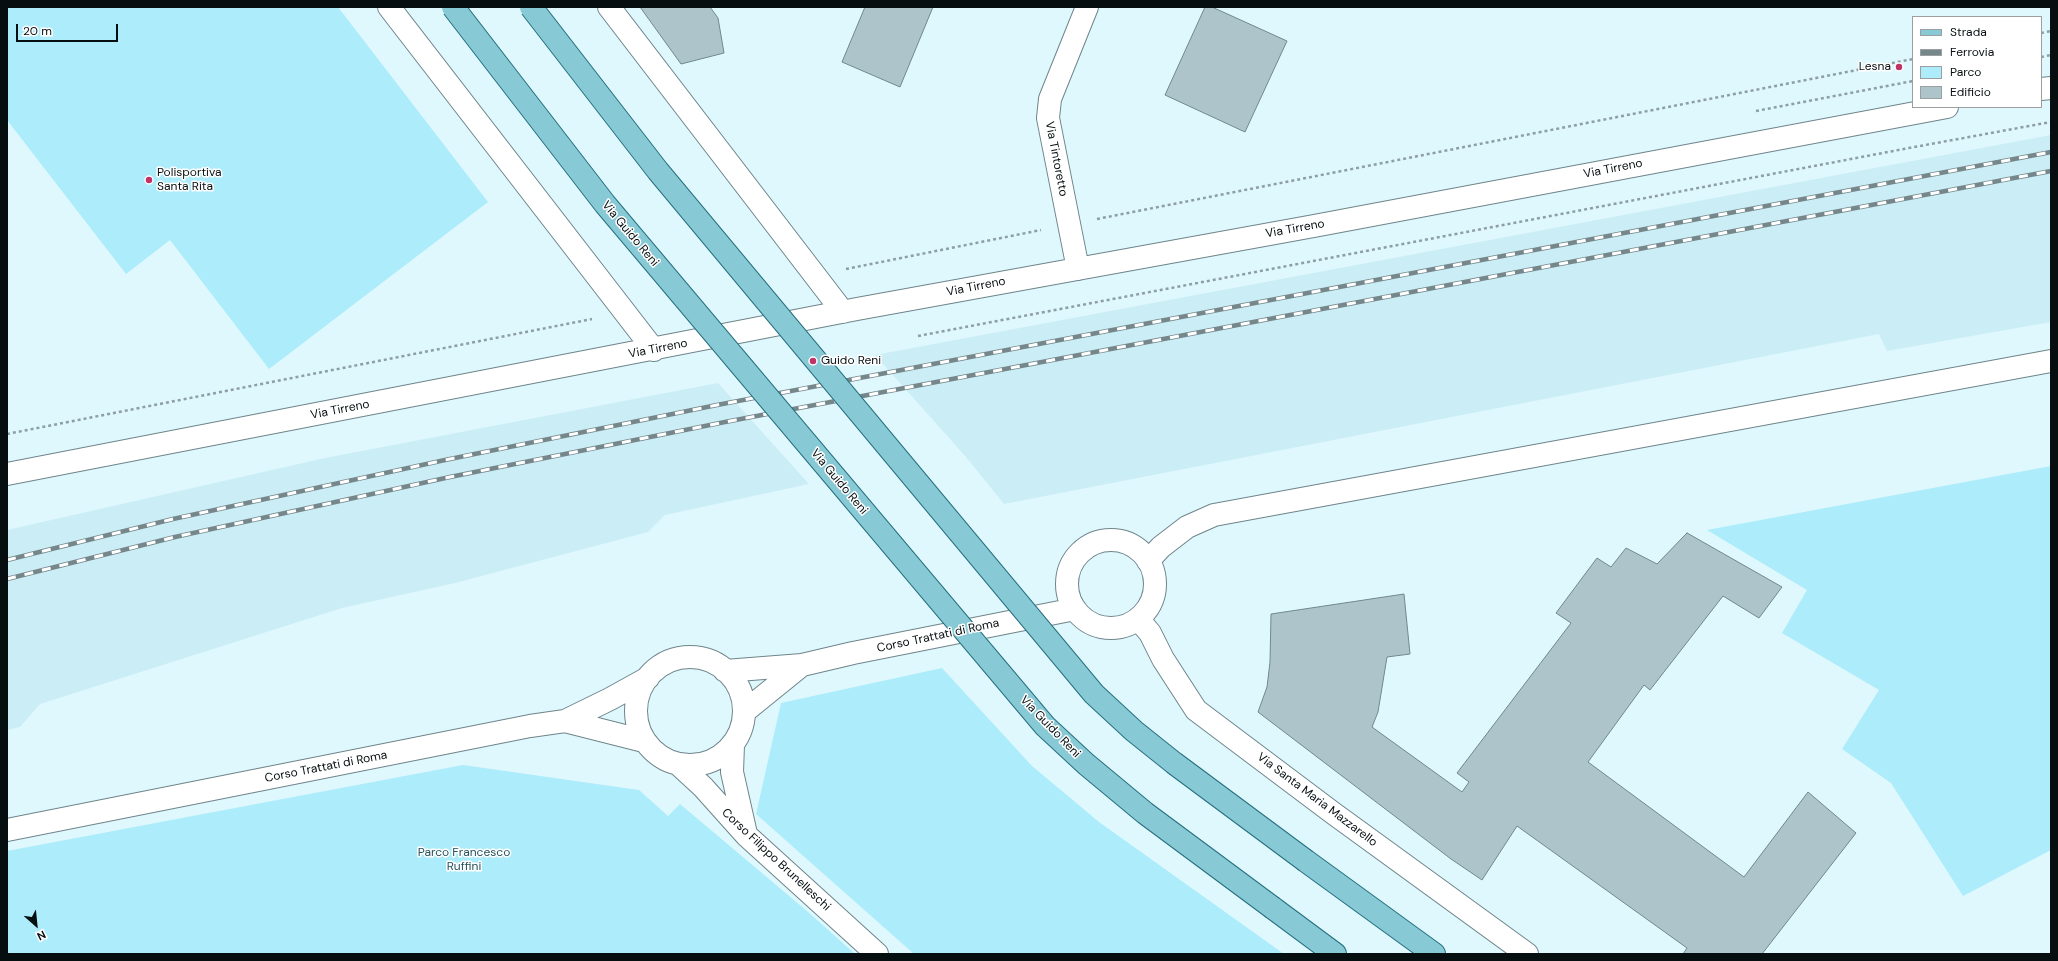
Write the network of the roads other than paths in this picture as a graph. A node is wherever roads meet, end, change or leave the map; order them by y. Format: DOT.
graph roads {
  1 [pos="389,7"];
  2 [pos="453,7"];
  3 [pos="531,7"];
  4 [pos="609,7"];
  5 [pos="1087,7"];
  6 [pos="1941,108"];
  7 [pos="1078,269"];
  8 [pos="843,312"];
  9 [pos="654,350"];
  10 [pos="2051,361"];
  11 [pos="7,474"];
  12 [pos="1148,560"];
  13 [pos="1075,609"];
  14 [pos="1138,619"];
  15 [pos="802,666"];
  16 [pos="725,671"];
  17 [pos="648,678"];
  18 [pos="744,712"];
  19 [pos="565,721"];
  20 [pos="644,741"];
  21 [pos="733,745"];
  22 [pos="678,764"];
  23 [pos="7,830"];
  24 [pos="746,835"];
  25 [pos="877,954"];
  26 [pos="1335,954"];
  27 [pos="1434,954"];
  28 [pos="1527,954"];
  1 -- 9 [label="street"];
  2 -- 26 [label="main road, Via Guido Reni, bridge"];
  3 -- 27 [label="main road, bridge"];
  4 -- 8 [label="street"];
  5 -- 7 [label="street, Via Tintoretto"];
  6 -- 7 [label="street, Via Tirreno"];
  7 -- 8 [label="street, Via Tirreno"];
  8 -- 9 [label="street, Via Tirreno"];
  9 -- 11 [label="street, Via Tirreno"];
  10 -- 12 [label="street"];
  12 -- 13 [label="street"];
  12 -- 14 [label="street"];
  13 -- 14 [label="street"];
  13 -- 15 [label="street, Corso Trattati di Roma"];
  14 -- 28 [label="street, Via Santa Maria Mazzarello"];
  15 -- 16 [label="street, Corso Trattati di Roma"];
  15 -- 18 [label="street, Corso Trattati di Roma"];
  16 -- 17 [label="street"];
  16 -- 18 [label="street"];
  17 -- 19 [label="street"];
  17 -- 20 [label="street"];
  18 -- 21 [label="street"];
  19 -- 20 [label="street, Corso Trattati di Roma"];
  19 -- 23 [label="street, Corso Trattati di Roma"];
  20 -- 22 [label="street"];
  21 -- 22 [label="street"];
  21 -- 24 [label="street"];
  22 -- 24 [label="street, Corso Filippo Brunelleschi"];
  24 -- 25 [label="street, Corso Filippo Brunelleschi"];
}
